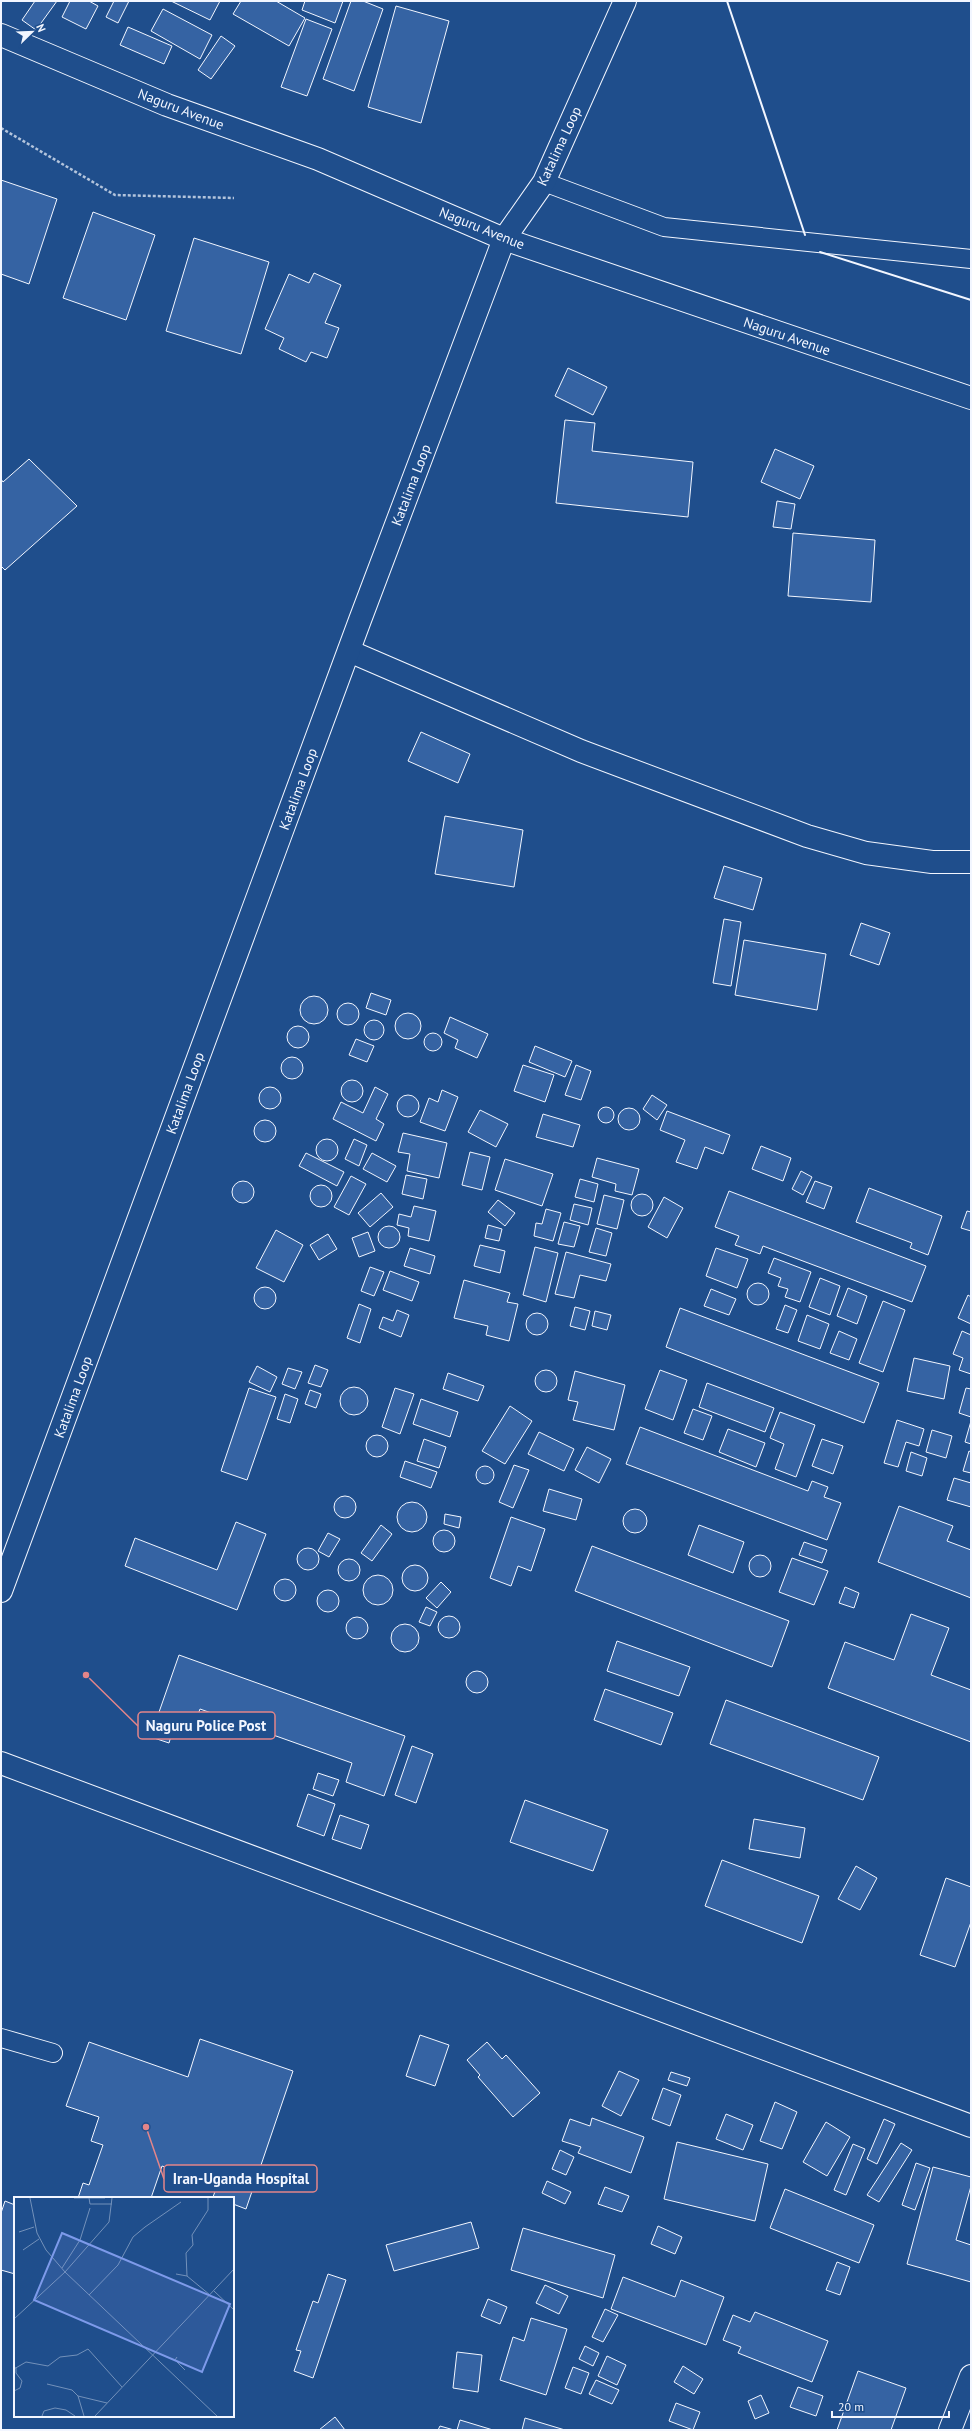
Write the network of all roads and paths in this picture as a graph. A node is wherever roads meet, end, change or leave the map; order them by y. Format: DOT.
graph roads {
  1 [pos="625,1"];
  2 [pos="1,35"];
  3 [pos="1,128"];
  4 [pos="544,182"];
  5 [pos="234,198"];
  6 [pos="504,239"];
  7 [pos="971,259"];
  8 [pos="971,398"];
  9 [pos="349,651"];
  10 [pos="971,862"];
  11 [pos="1,1591"];
  12 [pos="1,1763"];
  13 [pos="1,2038"];
  14 [pos="53,2053"];
  15 [pos="971,2126"];
  16 [pos="971,2376"];
  17 [pos="950,2430"];
  1 -- 4 [label="street, Katalima Loop"];
  2 -- 6 [label="street, Naguru Avenue"];
  3 -- 5 [label="path"];
  4 -- 6 [label="street, Katalima Loop"];
  4 -- 7 [label="lane"];
  6 -- 8 [label="street, Naguru Avenue"];
  6 -- 9 [label="street, Katalima Loop"];
  9 -- 10 [label="street"];
  9 -- 11 [label="street, Katalima Loop"];
  12 -- 15 [label="street"];
  13 -- 14 [label="lane"];
  16 -- 17 [label="street"];
}
